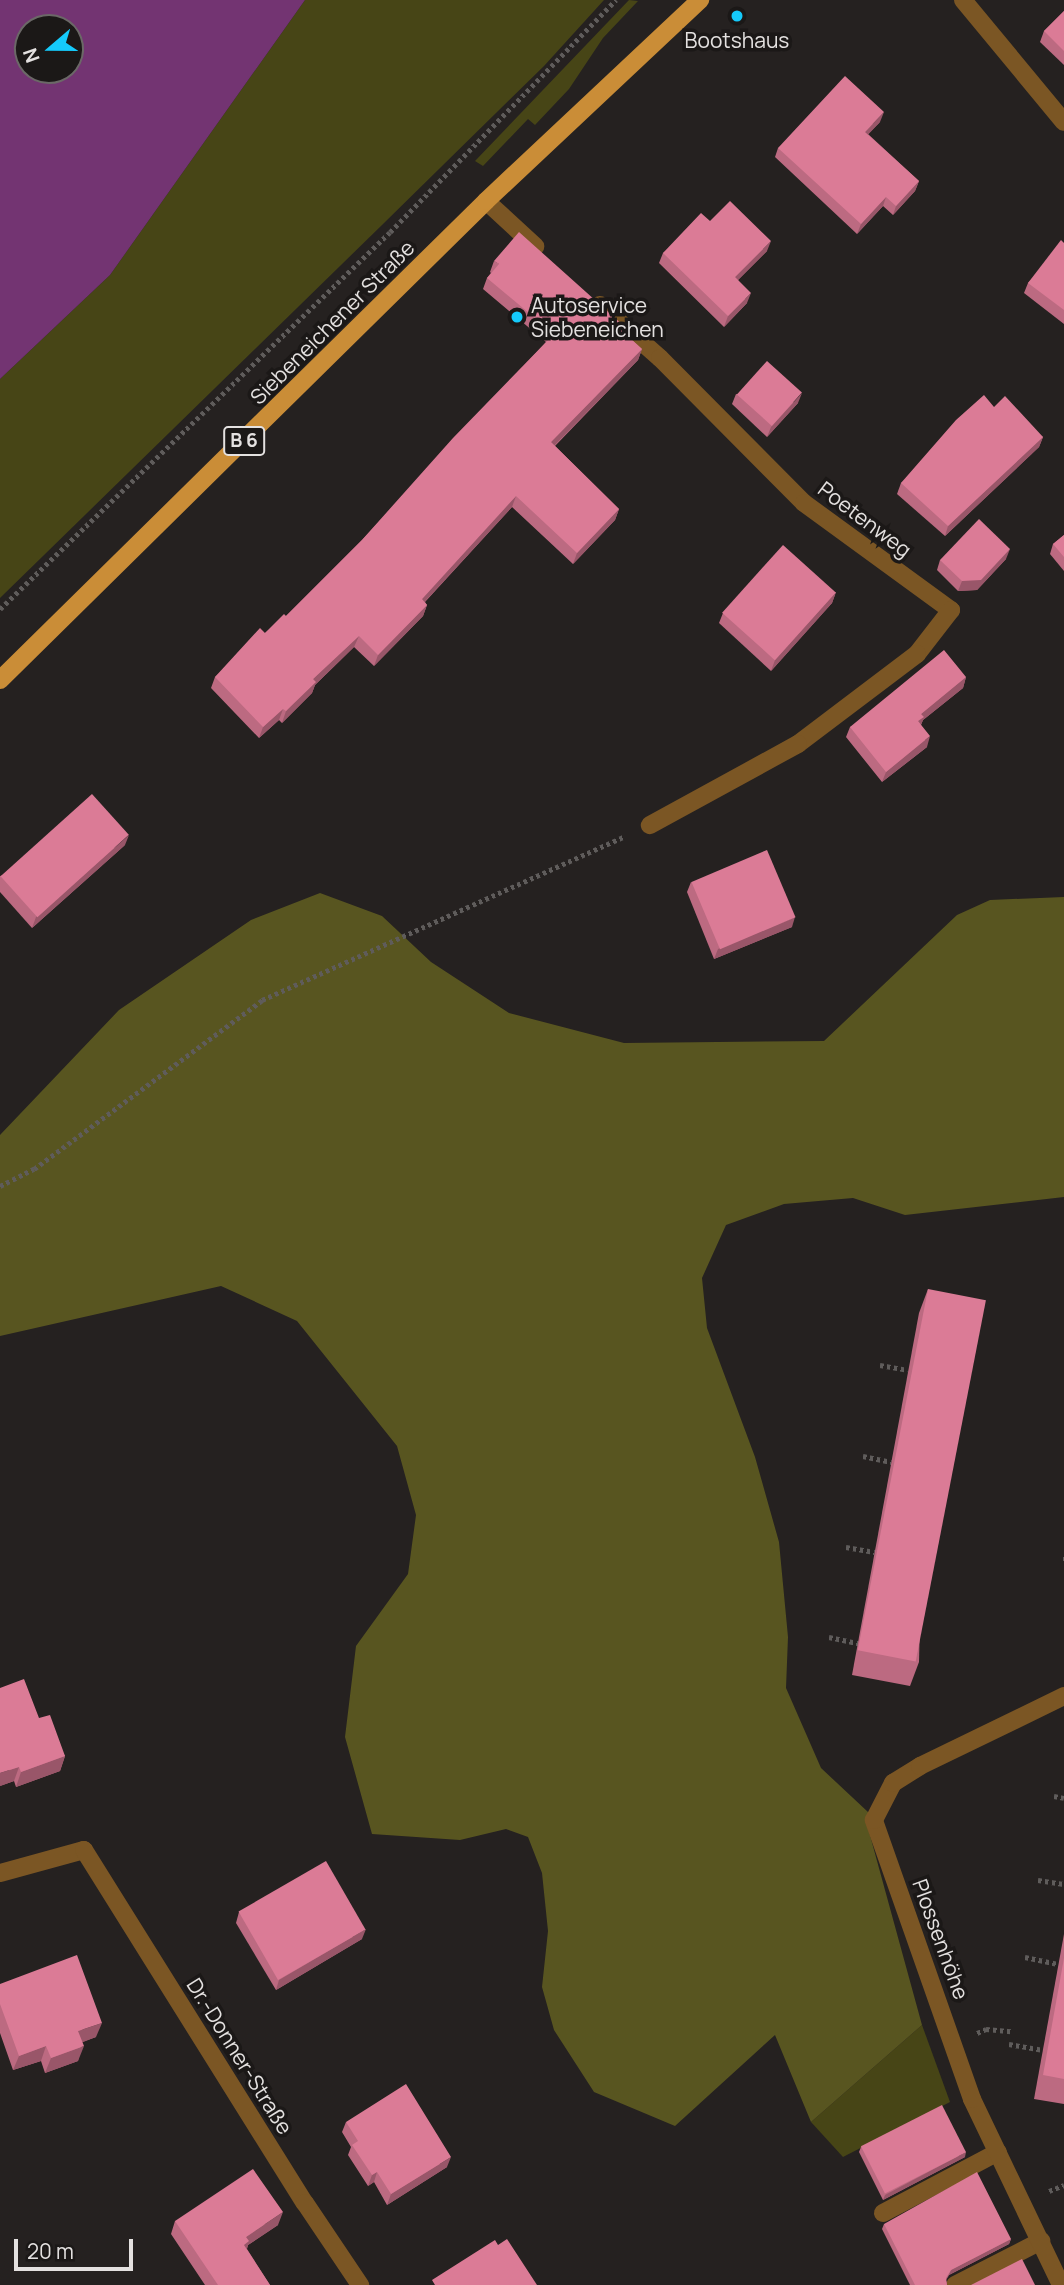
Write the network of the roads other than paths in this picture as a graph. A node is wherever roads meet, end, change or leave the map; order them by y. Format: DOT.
graph roads {
  1 [pos="700,0"];
  2 [pos="963,0"];
  3 [pos="1064,122"];
  4 [pos="486,201"];
  5 [pos="547,258"];
  6 [pos="588,294"];
  7 [pos="0,680"];
  8 [pos="650,825"];
  9 [pos="1064,1696"];
  10 [pos="0,1872"];
  11 [pos="998,2152"];
  12 [pos="883,2213"];
  13 [pos="1041,2241"];
  14 [pos="360,2285"];
  15 [pos="955,2285"];
  16 [pos="1061,2285"];
  1 -- 4 [label="main road, Siebeneichener Straße / B 6"];
  2 -- 3 [label="street"];
  4 -- 5 [label="street"];
  4 -- 7 [label="main road, Siebeneichener Straße / B 6"];
  6 -- 8 [label="street, Poetenweg"];
  9 -- 11 [label="street, Plossenhöhe"];
  10 -- 14 [label="street, Dr.-Donner-Straße"];
  11 -- 12 [label="street"];
  11 -- 13 [label="street, Plossenhöhe"];
  13 -- 15 [label="street"];
  13 -- 16 [label="street, Plossenhöhe"];
}
